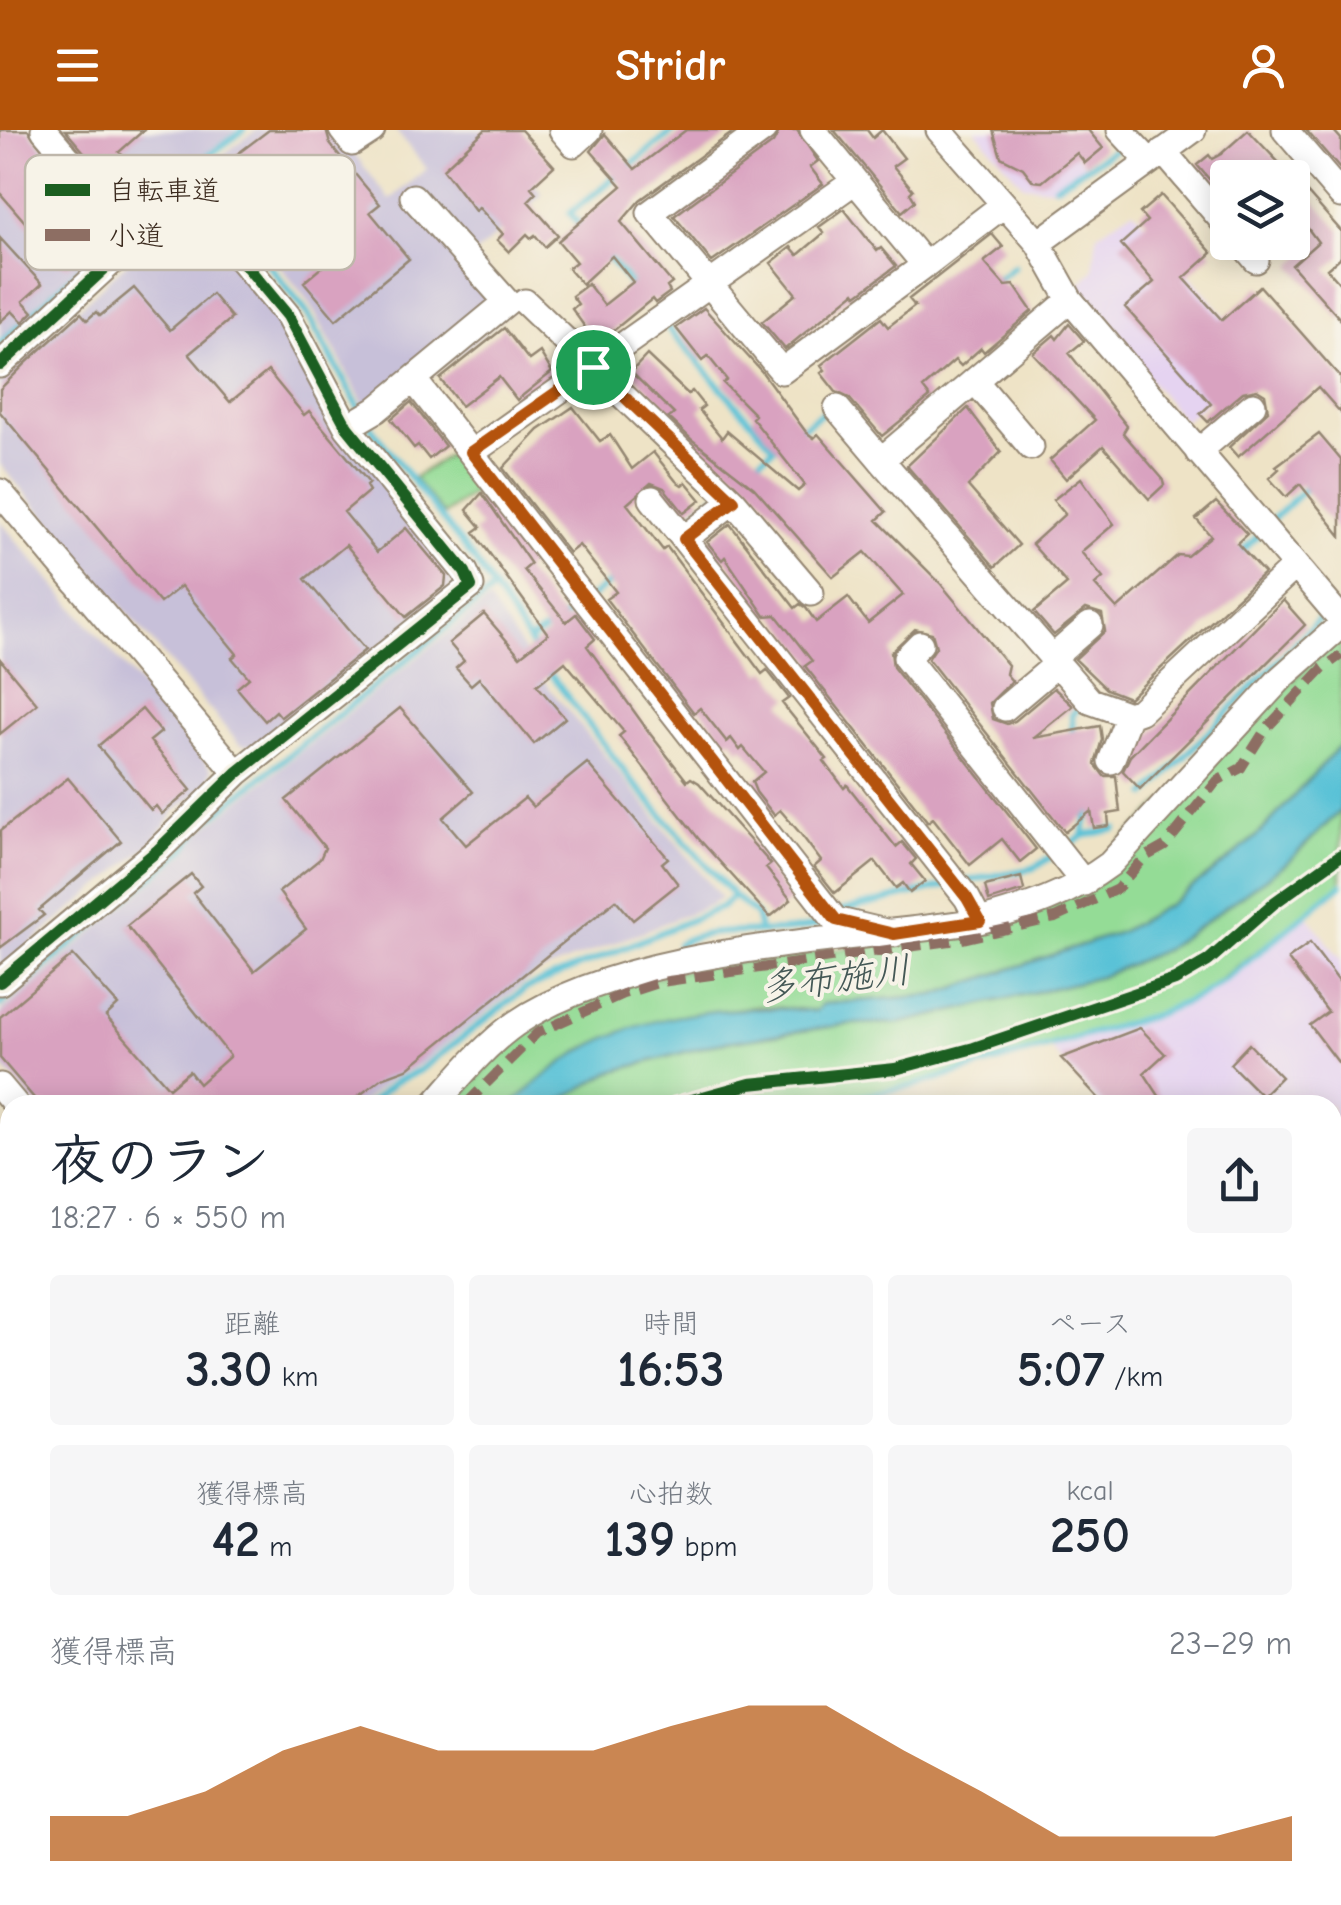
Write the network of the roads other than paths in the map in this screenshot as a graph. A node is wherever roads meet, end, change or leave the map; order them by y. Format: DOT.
graph roads {
  1 [pos="44,130"];
  2 [pos="342,130"];
  3 [pos="372,130"];
  4 [pos="562,130"];
  5 [pos="589,130"];
  6 [pos="764,130"];
  7 [pos="813,130"];
  8 [pos="939,130"];
  9 [pos="1193,130"];
  10 [pos="1285,130"];
  11 [pos="1138,145"];
  12 [pos="66,155"];
  13 [pos="855,182"];
  14 [pos="1341,195"];
  15 [pos="413,197"];
  16 [pos="1002,206"];
  17 [pos="1210,211"];
  18 [pos="1038,243"];
  19 [pos="924,265"];
  20 [pos="92,270"];
  21 [pos="250,270"];
  22 [pos="710,284"];
  23 [pos="1070,300"];
  24 [pos="526,302"];
  25 [pos="0,366"];
  26 [pos="593,367"];
  27 [pos="975,380"];
  28 [pos="421,389"];
  29 [pos="1254,405"];
  30 [pos="837,408"];
  31 [pos="360,420"];
  32 [pos="1031,448"];
  33 [pos="471,452"];
  34 [pos="1198,452"];
  35 [pos="881,460"];
  36 [pos="0,492"];
  37 [pos="727,494"];
  38 [pos="652,499"];
  39 [pos="679,532"];
  40 [pos="1295,566"];
  41 [pos="811,592"];
  42 [pos="1341,622"];
  43 [pos="1090,625"];
  44 [pos="920,644"];
  45 [pos="1055,660"];
  46 [pos="1004,708"];
  47 [pos="1129,716"];
  48 [pos="1112,761"];
  49 [pos="237,773"];
  50 [pos="1084,884"];
  51 [pos="980,921"];
  52 [pos="894,934"];
  53 [pos="0,982"];
  54 [pos="444,1095"];
  1 -- 12 [label="street"];
  2 -- 3 [label="street"];
  4 -- 5 [label="street"];
  6 -- 22 [label="street"];
  7 -- 13 [label="street"];
  8 -- 16 [label="street"];
  9 -- 11 [label="street"];
  10 -- 14 [label="street"];
  11 -- 17 [label="street"];
  11 -- 18 [label="street"];
  13 -- 19 [label="street"];
  13 -- 22 [label="street"];
  15 -- 31 [label="street"];
  16 -- 18 [label="street"];
  16 -- 19 [label="street"];
  18 -- 23 [label="street"];
  19 -- 22 [label="street"];
  20 -- 25 [label="street"];
  21 -- 31 [label="street"];
  22 -- 26 [label="street"];
  23 -- 27 [label="street"];
  23 -- 34 [label="street"];
  24 -- 26 [label="street"];
  26 -- 33 [label="street"];
  26 -- 37 [label="street"];
  27 -- 32 [label="street"];
  27 -- 35 [label="street"];
  28 -- 33 [label="street"];
  29 -- 34 [label="street"];
  30 -- 35 [label="street"];
  31 -- 49 [label="street"];
  33 -- 52 [label="street"];
  34 -- 40 [label="street"];
  35 -- 45 [label="street"];
  36 -- 49 [label="street"];
  37 -- 39 [label="street"];
  37 -- 41 [label="street"];
  38 -- 39 [label="street"];
  39 -- 51 [label="street"];
  40 -- 42 [label="street"];
  40 -- 47 [label="street"];
  42 -- 50 [label="street"];
  43 -- 45 [label="street"];
  44 -- 50 [label="street"];
  45 -- 46 [label="street"];
  45 -- 47 [label="street"];
  47 -- 48 [label="street"];
  49 -- 53 [label="street"];
  50 -- 51 [label="street"];
  51 -- 52 [label="street"];
  52 -- 54 [label="street"];
}
